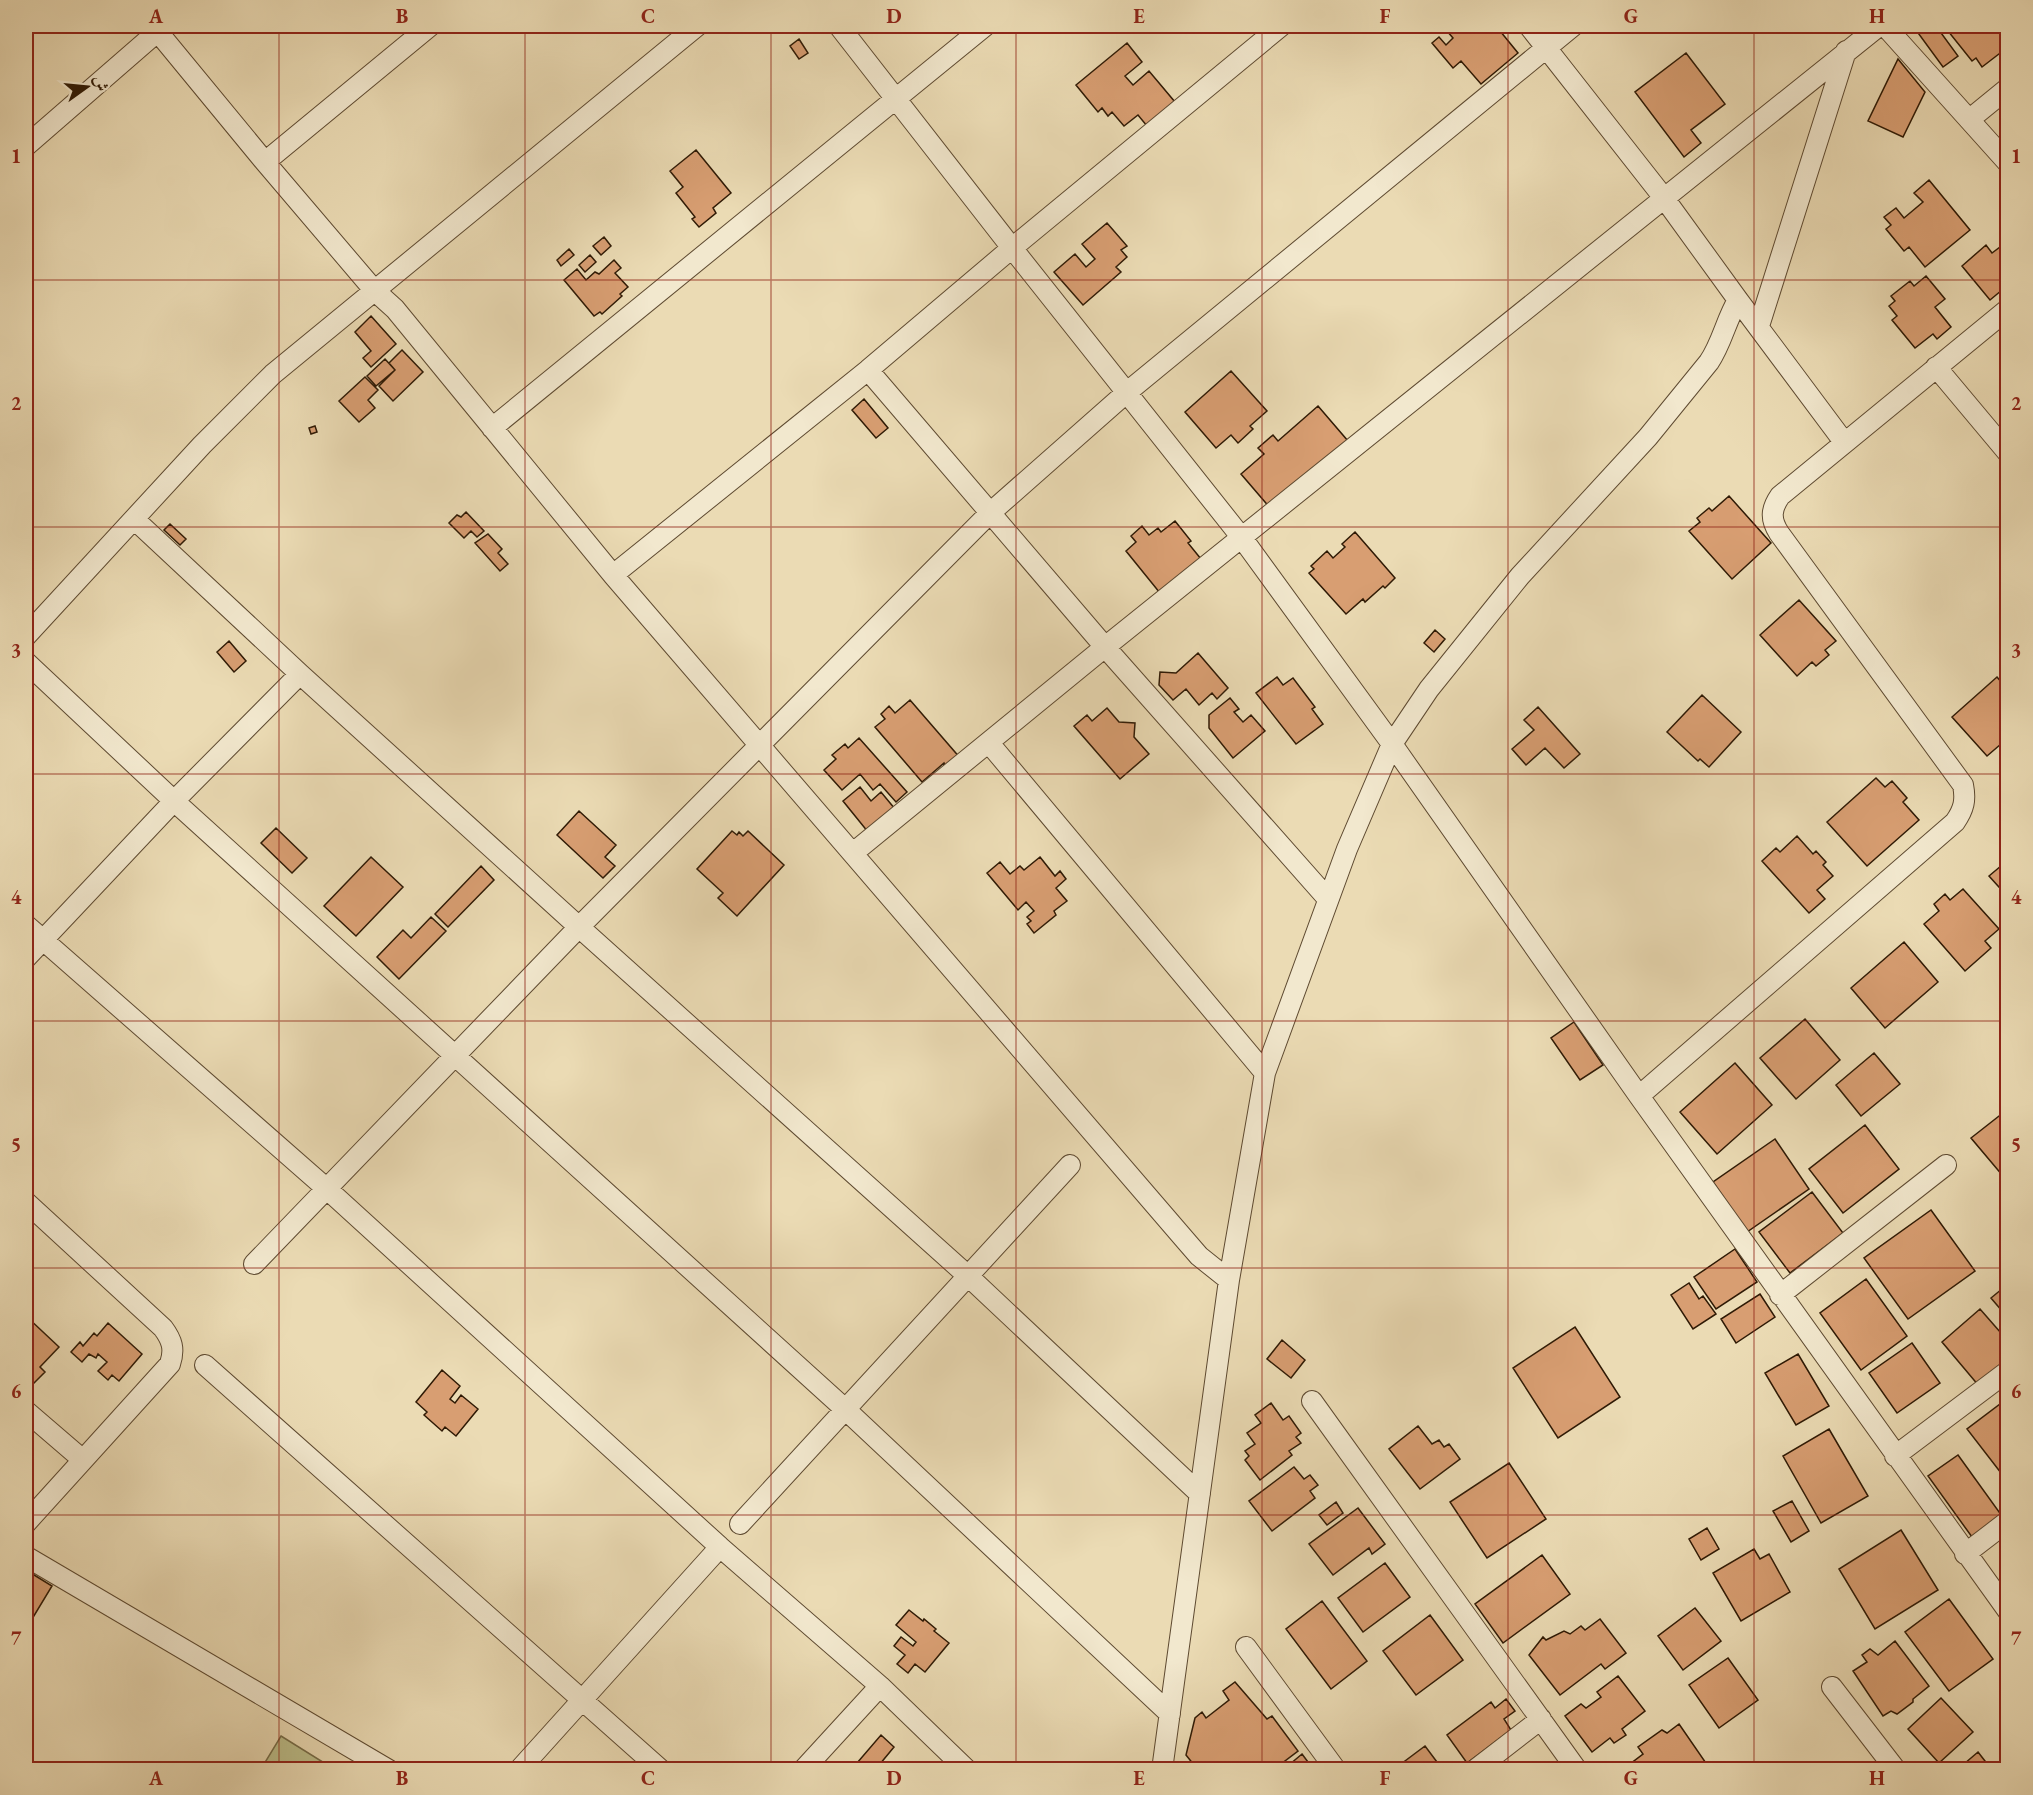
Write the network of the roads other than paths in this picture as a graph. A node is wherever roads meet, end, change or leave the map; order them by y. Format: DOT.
graph roads {
  1 [pos="430,26"];
  2 [pos="697,26"];
  3 [pos="839,26"];
  4 [pos="985,26"];
  5 [pos="1281,26"];
  6 [pos="1529,26"];
  7 [pos="1573,26"];
  8 [pos="1879,26"];
  9 [pos="1885,26"];
  10 [pos="158,27"];
  11 [pos="1547,47"];
  12 [pos="1846,51"];
  13 [pos="2007,88"];
  14 [pos="896,98"];
  15 [pos="1970,119"];
  16 [pos="26,146"];
  17 [pos="265,162"];
  18 [pos="2007,163"];
  19 [pos="1664,198"];
  20 [pos="1012,248"];
  21 [pos="374,290"];
  22 [pos="1738,300"];
  23 [pos="2007,309"];
  24 [pos="1759,326"];
  25 [pos="1936,367"];
  26 [pos="868,370"];
  27 [pos="1126,393"];
  28 [pos="492,428"];
  29 [pos="1844,442"];
  30 [pos="2007,453"];
  31 [pos="990,513"];
  32 [pos="134,519"];
  33 [pos="1242,538"];
  34 [pos="613,575"];
  35 [pos="26,636"];
  36 [pos="1105,647"];
  37 [pos="26,662"];
  38 [pos="300,674"];
  39 [pos="989,742"];
  40 [pos="1392,744"];
  41 [pos="760,746"];
  42 [pos="174,801"];
  43 [pos="853,853"];
  44 [pos="1328,899"];
  45 [pos="26,925"];
  46 [pos="579,927"];
  47 [pos="43,941"];
  48 [pos="26,958"];
  49 [pos="456,1055"];
  50 [pos="1265,1073"];
  51 [pos="1639,1096"];
  52 [pos="1070,1165"];
  53 [pos="1946,1165"];
  54 [pos="327,1189"];
  55 [pos="26,1202"];
  56 [pos="254,1264"];
  57 [pos="968,1276"];
  58 [pos="1229,1280"];
  59 [pos="1780,1294"];
  60 [pos="205,1365"];
  61 [pos="2007,1371"];
  62 [pos="1312,1401"];
  63 [pos="846,1409"];
  64 [pos="26,1411"];
  65 [pos="1894,1456"];
  66 [pos="83,1460"];
  67 [pos="1200,1494"];
  68 [pos="2007,1521"];
  69 [pos="26,1523"];
  70 [pos="740,1524"];
  71 [pos="720,1547"];
  72 [pos="1965,1554"];
  73 [pos="27,1557"];
  74 [pos="2007,1611"];
  75 [pos="1246,1647"];
  76 [pos="880,1686"];
  77 [pos="1832,1687"];
  78 [pos="582,1700"];
  79 [pos="1170,1714"];
  80 [pos="1541,1719"];
  81 [pos="389,1770"];
  82 [pos="519,1770"];
  83 [pos="661,1770"];
  84 [pos="803,1770"];
  85 [pos="967,1770"];
  86 [pos="1162,1770"];
  87 [pos="1336,1770"];
  88 [pos="1475,1770"];
  89 [pos="1577,1770"];
  90 [pos="1896,1770"];
  1 -- 17 [label="street"];
  2 -- 21 [label="street"];
  3 -- 14 [label="street"];
  4 -- 14 [label="street"];
  5 -- 20 [label="street"];
  6 -- 11 [label="street"];
  7 -- 11 [label="street"];
  8 -- 12 [label="street"];
  9 -- 15 [label="street"];
  10 -- 16 [label="street"];
  10 -- 17 [label="street"];
  11 -- 19 [label="street"];
  11 -- 27 [label="street"];
  12 -- 19 [label="street"];
  12 -- 24 [label="street"];
  13 -- 15 [label="street"];
  14 -- 20 [label="street"];
  14 -- 28 [label="street"];
  15 -- 18 [label="street"];
  17 -- 21 [label="street"];
  19 -- 22 [label="street"];
  19 -- 33 [label="street"];
  20 -- 26 [label="street"];
  20 -- 27 [label="street"];
  21 -- 28 [label="street"];
  21 -- 32 [label="street"];
  22 -- 24 [label="street"];
  22 -- 40 [label="street"];
  23 -- 25 [label="street"];
  24 -- 29 [label="street"];
  25 -- 29 [label="street"];
  25 -- 30 [label="street"];
  26 -- 31 [label="street"];
  26 -- 34 [label="street"];
  27 -- 31 [label="street"];
  27 -- 33 [label="street"];
  28 -- 34 [label="street"];
  29 -- 51 [label="street"];
  31 -- 36 [label="street"];
  31 -- 41 [label="street"];
  32 -- 35 [label="street"];
  32 -- 38 [label="street"];
  33 -- 36 [label="street"];
  33 -- 40 [label="street"];
  34 -- 41 [label="street"];
  36 -- 39 [label="street"];
  36 -- 44 [label="street"];
  37 -- 42 [label="street"];
  38 -- 42 [label="street"];
  38 -- 46 [label="street"];
  39 -- 43 [label="street"];
  39 -- 50 [label="street"];
  40 -- 44 [label="street"];
  40 -- 51 [label="street"];
  41 -- 43 [label="street"];
  41 -- 46 [label="street"];
  42 -- 47 [label="street"];
  42 -- 49 [label="street"];
  43 -- 58 [label="street"];
  44 -- 50 [label="street"];
  45 -- 47 [label="street"];
  46 -- 49 [label="street"];
  46 -- 57 [label="street"];
  47 -- 48 [label="street"];
  47 -- 54 [label="street"];
  49 -- 54 [label="street"];
  49 -- 63 [label="street"];
  50 -- 58 [label="street"];
  51 -- 59 [label="street"];
  52 -- 57 [label="street"];
  53 -- 59 [label="street"];
  54 -- 56 [label="street"];
  54 -- 71 [label="street"];
  55 -- 66 [label="street"];
  57 -- 63 [label="street"];
  57 -- 67 [label="street"];
  58 -- 67 [label="street"];
  59 -- 65 [label="street"];
  60 -- 78 [label="street"];
  61 -- 65 [label="street"];
  62 -- 80 [label="street"];
  63 -- 70 [label="street"];
  63 -- 79 [label="street"];
  64 -- 66 [label="street"];
  65 -- 72 [label="street"];
  66 -- 69 [label="street"];
  67 -- 79 [label="street"];
  68 -- 72 [label="street"];
  71 -- 76 [label="street"];
  71 -- 78 [label="street"];
  72 -- 74 [label="street"];
  73 -- 81 [label="street"];
  75 -- 87 [label="street"];
  76 -- 84 [label="street"];
  76 -- 85 [label="street"];
  77 -- 90 [label="street"];
  78 -- 82 [label="street"];
  78 -- 83 [label="street"];
  79 -- 86 [label="street"];
  80 -- 88 [label="street"];
  80 -- 89 [label="street"];
}
